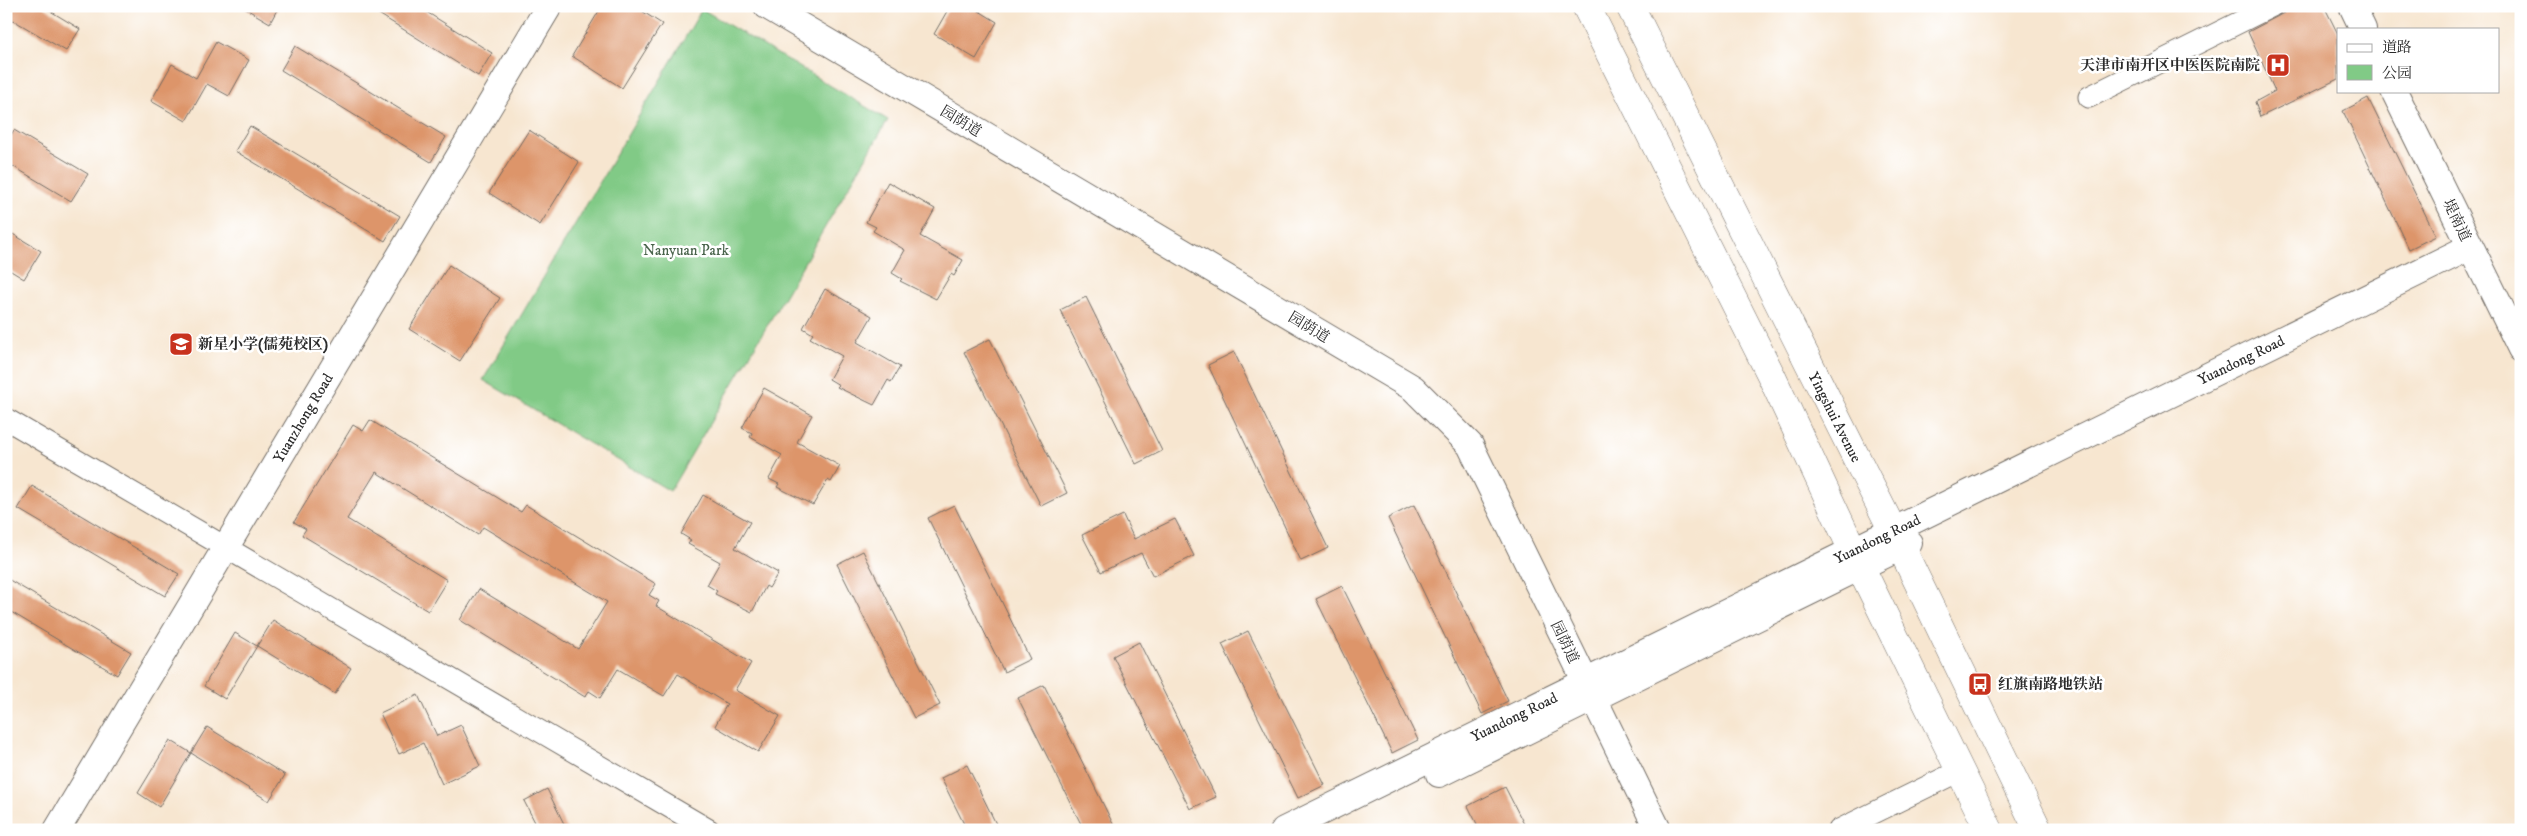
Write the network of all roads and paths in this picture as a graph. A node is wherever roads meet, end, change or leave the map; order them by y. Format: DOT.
graph roads {
  1 [pos="549,6"];
  2 [pos="562,6"];
  3 [pos="767,6"];
  4 [pos="1586,6"];
  5 [pos="1630,6"];
  6 [pos="2272,6"];
  7 [pos="2352,6"];
  8 [pos="2363,28"];
  9 [pos="2394,92"];
  10 [pos="2088,97"];
  11 [pos="2474,255"];
  12 [pos="2521,349"];
  13 [pos="6,419"];
  14 [pos="1897,539"];
  15 [pos="231,552"];
  16 [pos="1857,559"];
  17 [pos="1589,691"];
  18 [pos="1961,770"];
  19 [pos="58,830"];
  20 [pos="72,830"];
  21 [pos="709,830"];
  22 [pos="1284,830"];
  23 [pos="1324,830"];
  24 [pos="1658,830"];
  25 [pos="1839,830"];
  26 [pos="1989,830"];
  27 [pos="2038,830"];
  1 -- 15 [label="street, Yuanzhong Road"];
  2 -- 15 [label="street, Yuanzhong Road"];
  3 -- 17 [label="street, 园荫道"];
  4 -- 16 [label="main road"];
  5 -- 14 [label="main road, Yingshui Avenue"];
  6 -- 10 [label="street"];
  7 -- 8 [label="street"];
  9 -- 11 [label="street, 堤南道"];
  11 -- 12 [label="street, 堤南道"];
  11 -- 14 [label="street, Yuandong Road"];
  13 -- 15 [label="street"];
  14 -- 16 [label="street, Yuandong Road"];
  14 -- 27 [label="main road, Yingshui Avenue"];
  15 -- 19 [label="street, Yuanzhong Road"];
  15 -- 20 [label="street, Yuanzhong Road"];
  15 -- 21 [label="street"];
  16 -- 17 [label="street, Yuandong Road"];
  16 -- 18 [label="main road"];
  17 -- 22 [label="street, Yuandong Road"];
  17 -- 23 [label="street, Yuandong Road"];
  17 -- 24 [label="street, 园荫道"];
  18 -- 25 [label="street"];
  18 -- 26 [label="main road"];
}
